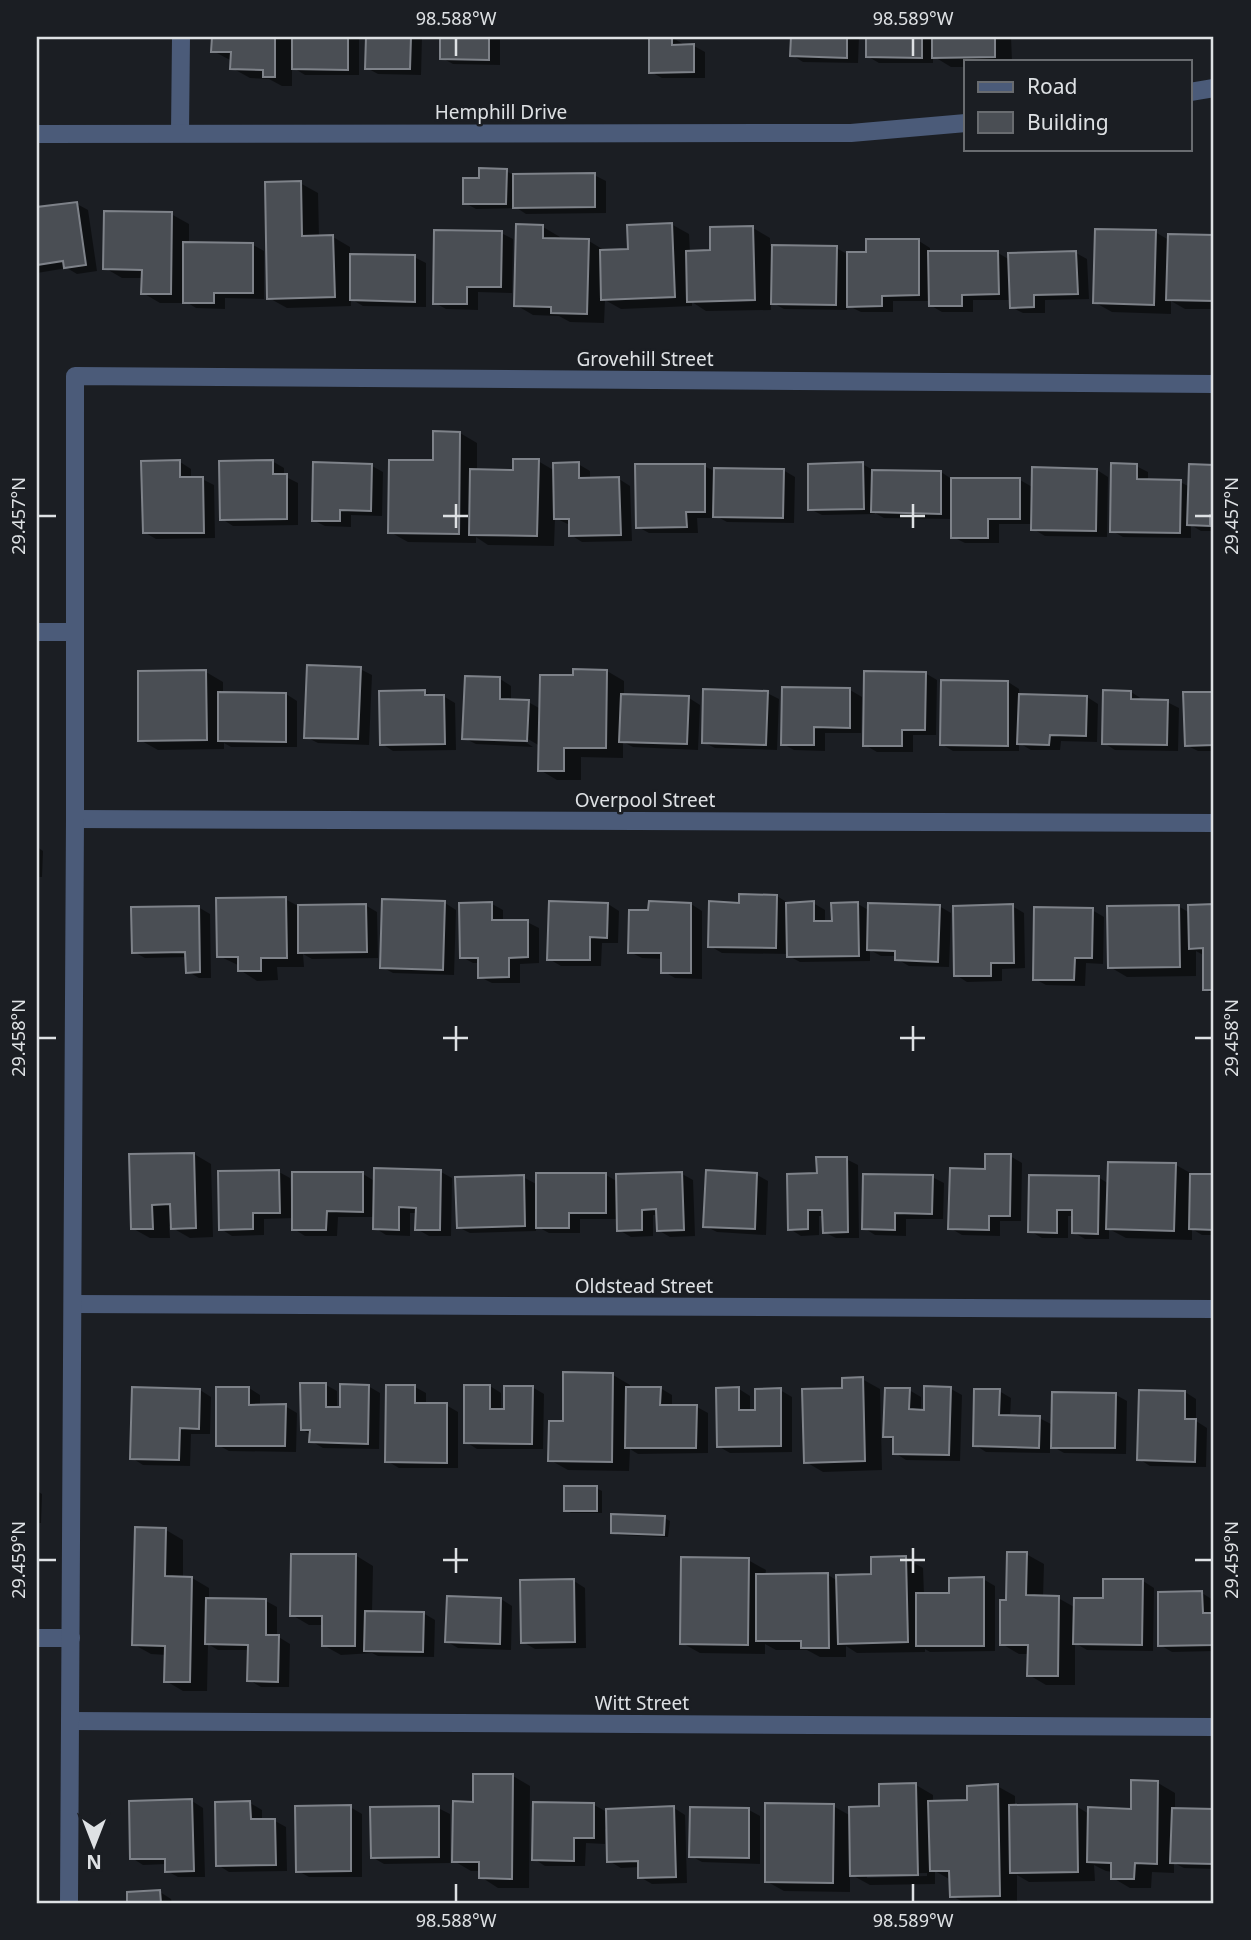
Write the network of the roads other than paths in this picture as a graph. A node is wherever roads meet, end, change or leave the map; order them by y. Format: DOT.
graph roads {
  1 [pos="181,37"];
  2 [pos="1214,88"];
  3 [pos="1192,92"];
  4 [pos="964,123"];
  5 [pos="180,133"];
  6 [pos="37,134"];
  7 [pos="1214,384"];
  8 [pos="37,632"];
  9 [pos="73,632"];
  10 [pos="75,819"];
  11 [pos="1214,823"];
  12 [pos="73,1304"];
  13 [pos="1214,1309"];
  14 [pos="37,1638"];
  15 [pos="71,1638"];
  16 [pos="70,1721"];
  17 [pos="1214,1727"];
  18 [pos="69,1903"];
  1 -- 5 [label="street"];
  2 -- 3 [label="street"];
  4 -- 5 [label="street, Hemphill Drive"];
  5 -- 6 [label="street, Hemphill Drive"];
  7 -- 9 [label="street, Grovehill Street"];
  8 -- 9 [label="street"];
  9 -- 10 [label="street"];
  10 -- 11 [label="street, Overpool Street"];
  10 -- 12 [label="street"];
  12 -- 13 [label="street, Oldstead Street"];
  12 -- 15 [label="street"];
  14 -- 15 [label="street"];
  15 -- 16 [label="street"];
  16 -- 17 [label="street, Witt Street"];
  16 -- 18 [label="street"];
}
